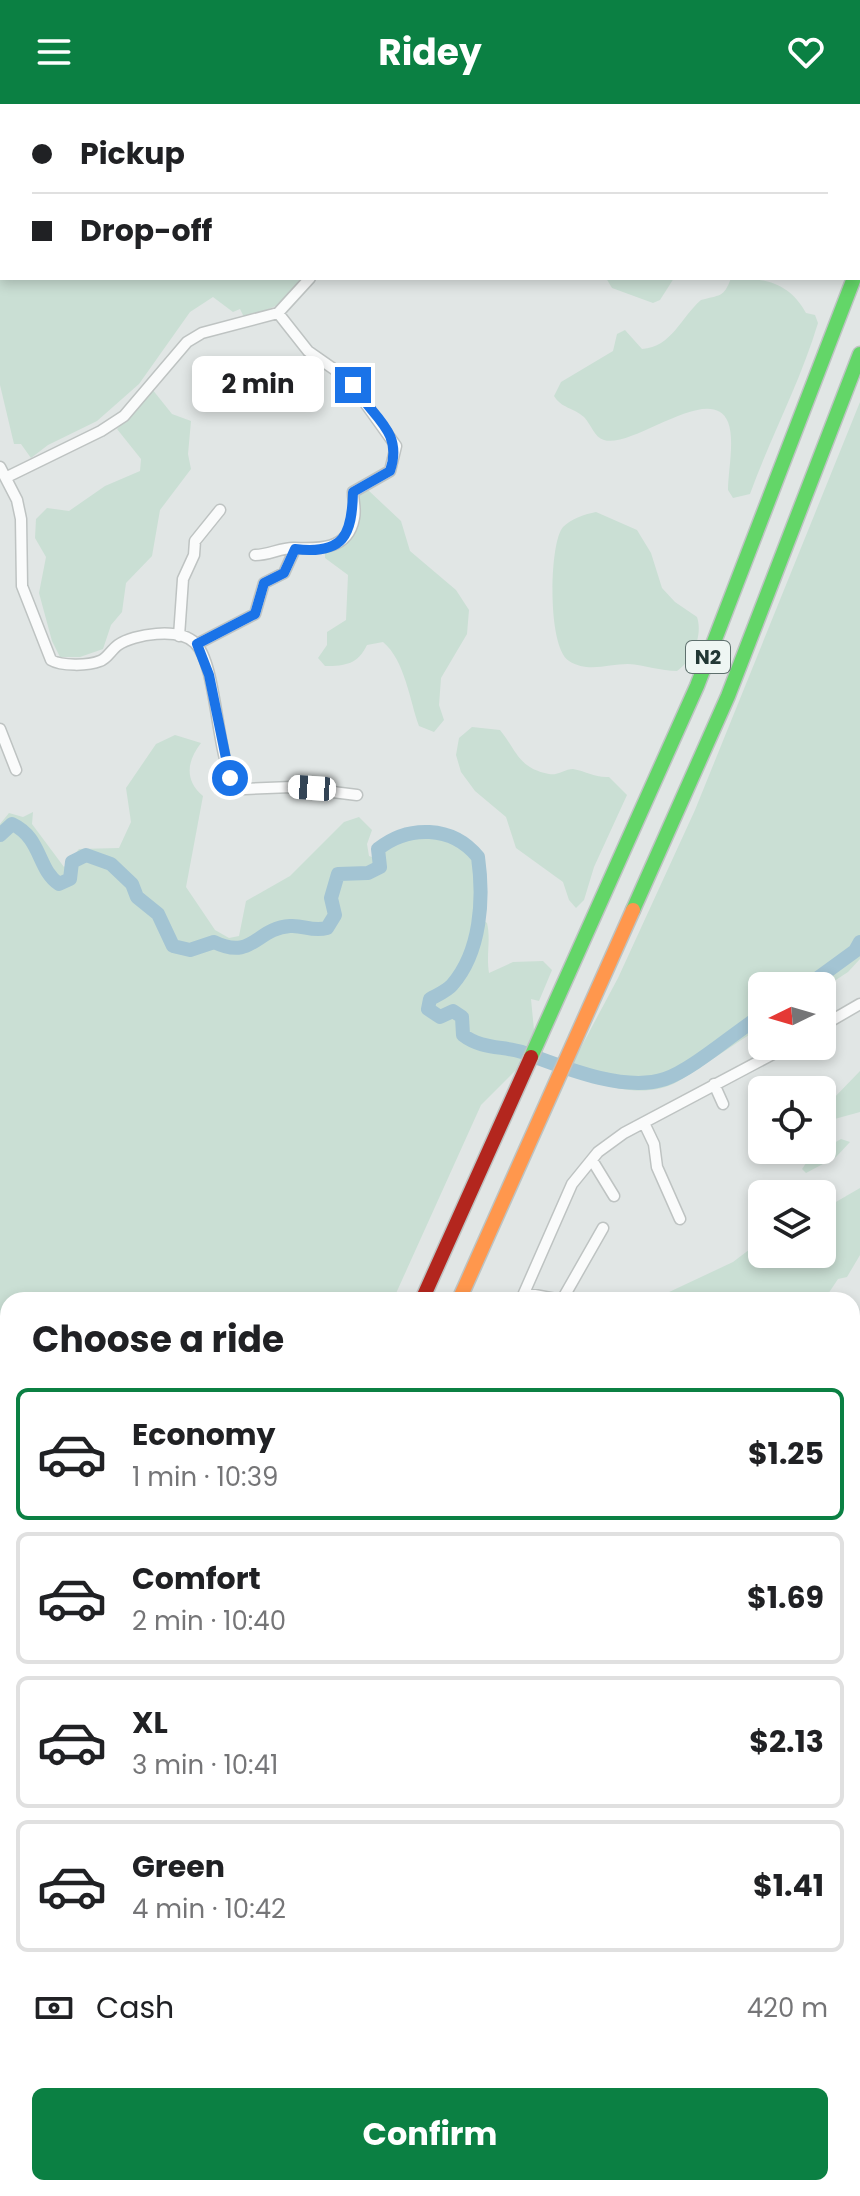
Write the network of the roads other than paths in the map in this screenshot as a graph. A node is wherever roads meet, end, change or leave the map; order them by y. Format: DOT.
graph roads {
  1 [pos="308,280"];
  2 [pos="853,280"];
  3 [pos="278,313"];
  4 [pos="860,354"];
  5 [pos="0,467"];
  6 [pos="7,477"];
  7 [pos="220,510"];
  8 [pos="295,549"];
  9 [pos="255,555"];
  10 [pos="179,636"];
  11 [pos="197,644"];
  12 [pos="0,729"];
  13 [pos="16,770"];
  14 [pos="357,795"];
  15 [pos="860,1004"];
  16 [pos="836,1018"];
  17 [pos="761,1060"];
  18 [pos="714,1084"];
  19 [pos="723,1104"];
  20 [pos="644,1123"];
  21 [pos="592,1160"];
  22 [pos="614,1196"];
  23 [pos="680,1219"];
  24 [pos="603,1228"];
  25 [pos="426,1292"];
  26 [pos="462,1292"];
  27 [pos="524,1292"];
  28 [pos="567,1292"];
  1 -- 3 [label="street"];
  2 -- 25 [label="main road, N2"];
  3 -- 6 [label="street"];
  3 -- 8 [label="street"];
  4 -- 26 [label="main road, N2"];
  5 -- 6 [label="street"];
  6 -- 10 [label="street"];
  7 -- 10 [label="street"];
  8 -- 9 [label="street"];
  8 -- 11 [label="street"];
  10 -- 11 [label="street"];
  11 -- 14 [label="street"];
  12 -- 13 [label="street"];
  15 -- 16 [label="street"];
  17 -- 18 [label="street"];
  18 -- 19 [label="street"];
  18 -- 20 [label="street"];
  20 -- 21 [label="street"];
  20 -- 23 [label="street"];
  21 -- 22 [label="street"];
  21 -- 27 [label="street"];
  24 -- 28 [label="street"];
}
